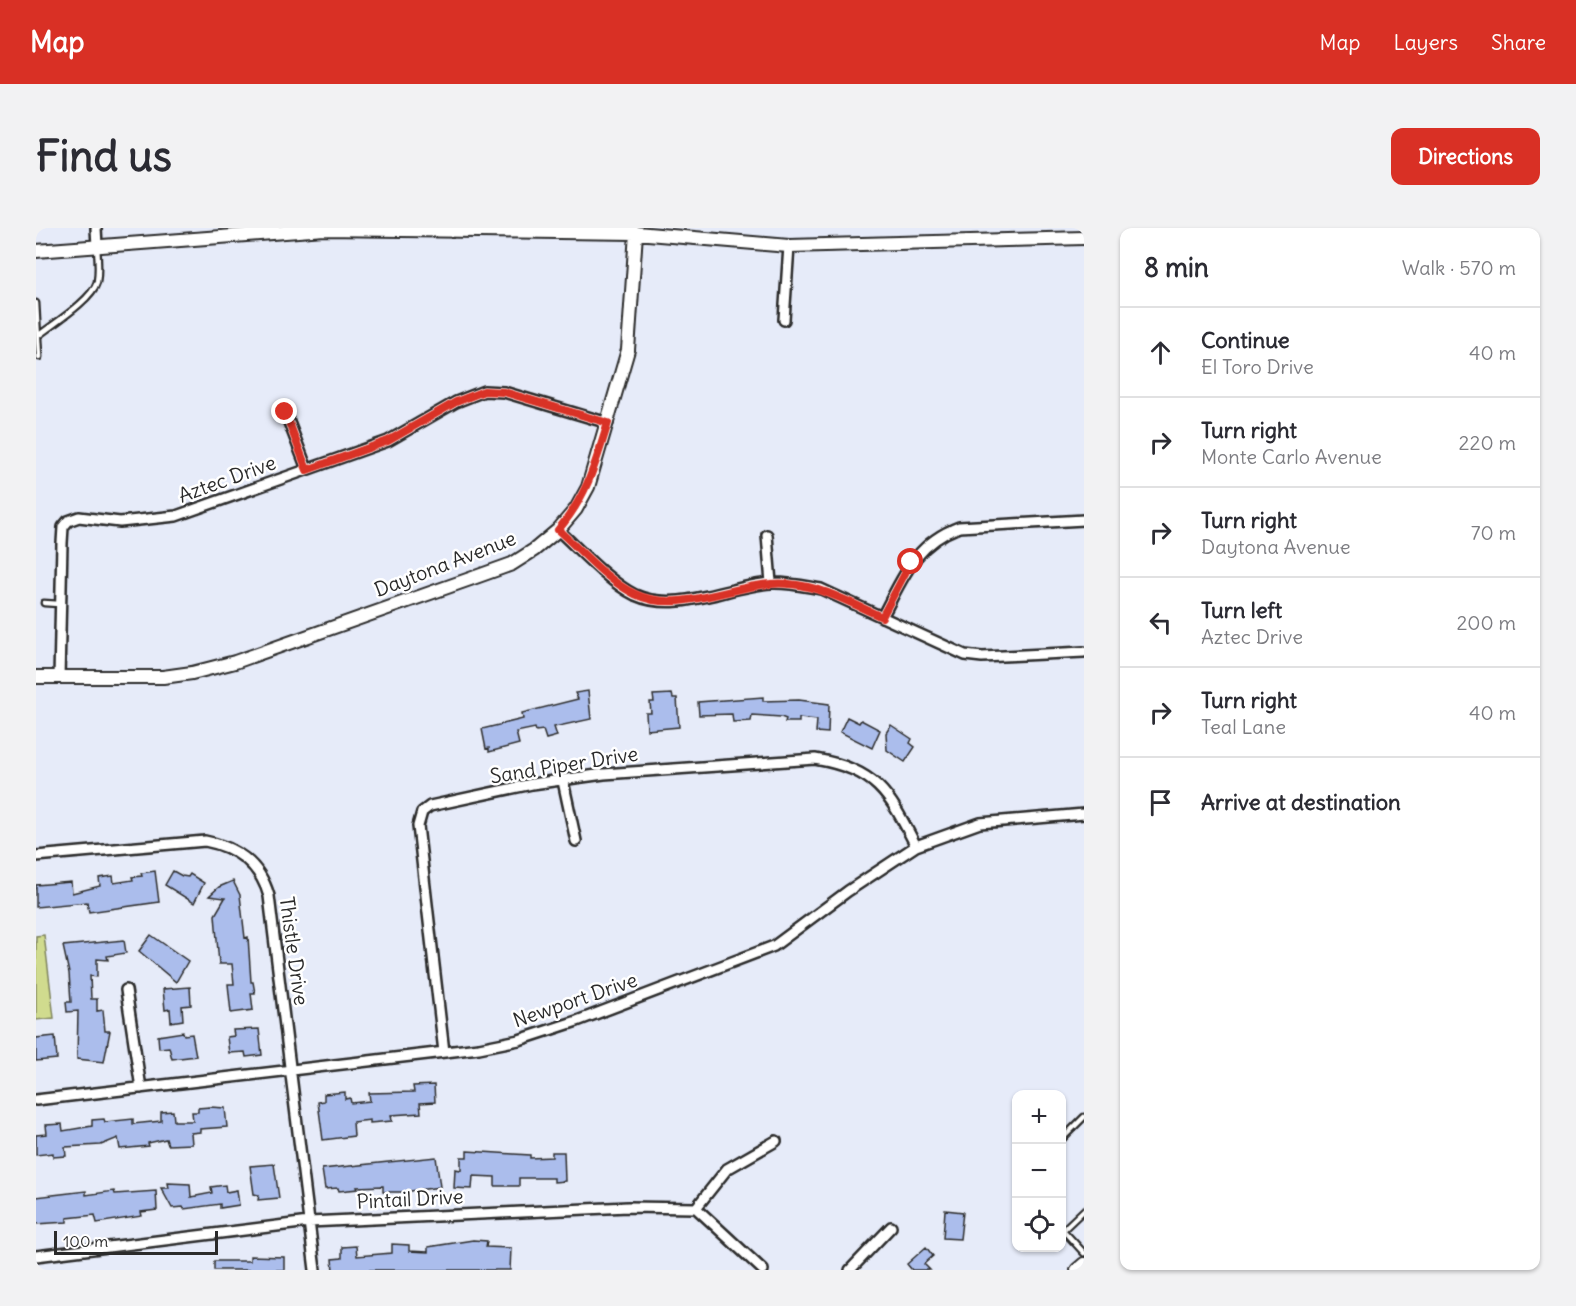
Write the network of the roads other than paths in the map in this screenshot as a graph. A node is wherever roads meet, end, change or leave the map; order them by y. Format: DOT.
graph roads {
  1 [pos="96,228"];
  2 [pos="324,228"];
  3 [pos="636,230"];
  4 [pos="1084,238"];
  5 [pos="97,246"];
  6 [pos="789,246"];
  7 [pos="36,250"];
  8 [pos="36,303"];
  9 [pos="784,320"];
  10 [pos="38,336"];
  11 [pos="39,357"];
  12 [pos="285,412"];
  13 [pos="608,423"];
  14 [pos="307,470"];
  15 [pos="1084,520"];
  16 [pos="558,530"];
  17 [pos="767,535"];
  18 [pos="771,583"];
  19 [pos="44,603"];
  20 [pos="59,604"];
  21 [pos="882,617"];
  22 [pos="1084,652"];
  23 [pos="36,678"];
  24 [pos="59,678"];
  25 [pos="563,781"];
  26 [pos="1084,814"];
  27 [pos="576,841"];
  28 [pos="916,846"];
  29 [pos="36,856"];
  30 [pos="126,990"];
  31 [pos="444,1052"];
  32 [pos="292,1070"];
  33 [pos="141,1088"];
  34 [pos="36,1100"];
  35 [pos="1084,1117"];
  36 [pos="1066,1135"];
  37 [pos="776,1141"];
  38 [pos="696,1208"];
  39 [pos="1084,1210"];
  40 [pos="309,1222"];
  41 [pos="1066,1226"];
  42 [pos="891,1227"];
  43 [pos="1066,1233"];
  44 [pos="1084,1253"];
  45 [pos="36,1256"];
  46 [pos="1084,1264"];
  47 [pos="315,1270"];
  48 [pos="764,1270"];
  49 [pos="850,1270"];
  50 [pos="1077,1270"];
  1 -- 5 [label="street"];
  2 -- 3 [label="main road"];
  2 -- 5 [label="main road"];
  3 -- 6 [label="main road"];
  3 -- 13 [label="main road, Daytona Avenue"];
  4 -- 6 [label="main road"];
  5 -- 7 [label="main road"];
  5 -- 10 [label="lane"];
  6 -- 9 [label="street"];
  8 -- 10 [label="lane"];
  10 -- 11 [label="lane"];
  12 -- 14 [label="street"];
  13 -- 14 [label="street, Aztec Drive"];
  13 -- 16 [label="main road, Daytona Avenue"];
  14 -- 20 [label="street, Aztec Drive"];
  15 -- 21 [label="street"];
  16 -- 18 [label="street"];
  16 -- 24 [label="main road, Daytona Avenue"];
  17 -- 18 [label="street"];
  18 -- 21 [label="street"];
  19 -- 20 [label="lane"];
  20 -- 24 [label="street, Aztec Drive"];
  21 -- 22 [label="street"];
  23 -- 24 [label="main road, Daytona Avenue"];
  25 -- 27 [label="street"];
  25 -- 28 [label="street, Sand Piper Drive"];
  25 -- 31 [label="street, Sand Piper Drive"];
  26 -- 28 [label="street, Newport Drive"];
  28 -- 31 [label="street, Newport Drive"];
  29 -- 32 [label="street, Thistle Drive"];
  30 -- 33 [label="street"];
  31 -- 32 [label="street, Newport Drive"];
  32 -- 33 [label="street, Newport Drive"];
  32 -- 40 [label="street, Thistle Drive"];
  33 -- 34 [label="street, Newport Drive"];
  35 -- 36 [label="lane"];
  37 -- 38 [label="street"];
  38 -- 40 [label="street, Pintail Drive"];
  38 -- 48 [label="street"];
  39 -- 41 [label="lane"];
  40 -- 45 [label="street, Pintail Drive"];
  40 -- 47 [label="street, Thistle Drive"];
  42 -- 49 [label="street"];
  43 -- 44 [label="lane"];
  46 -- 50 [label="main road"];
}
